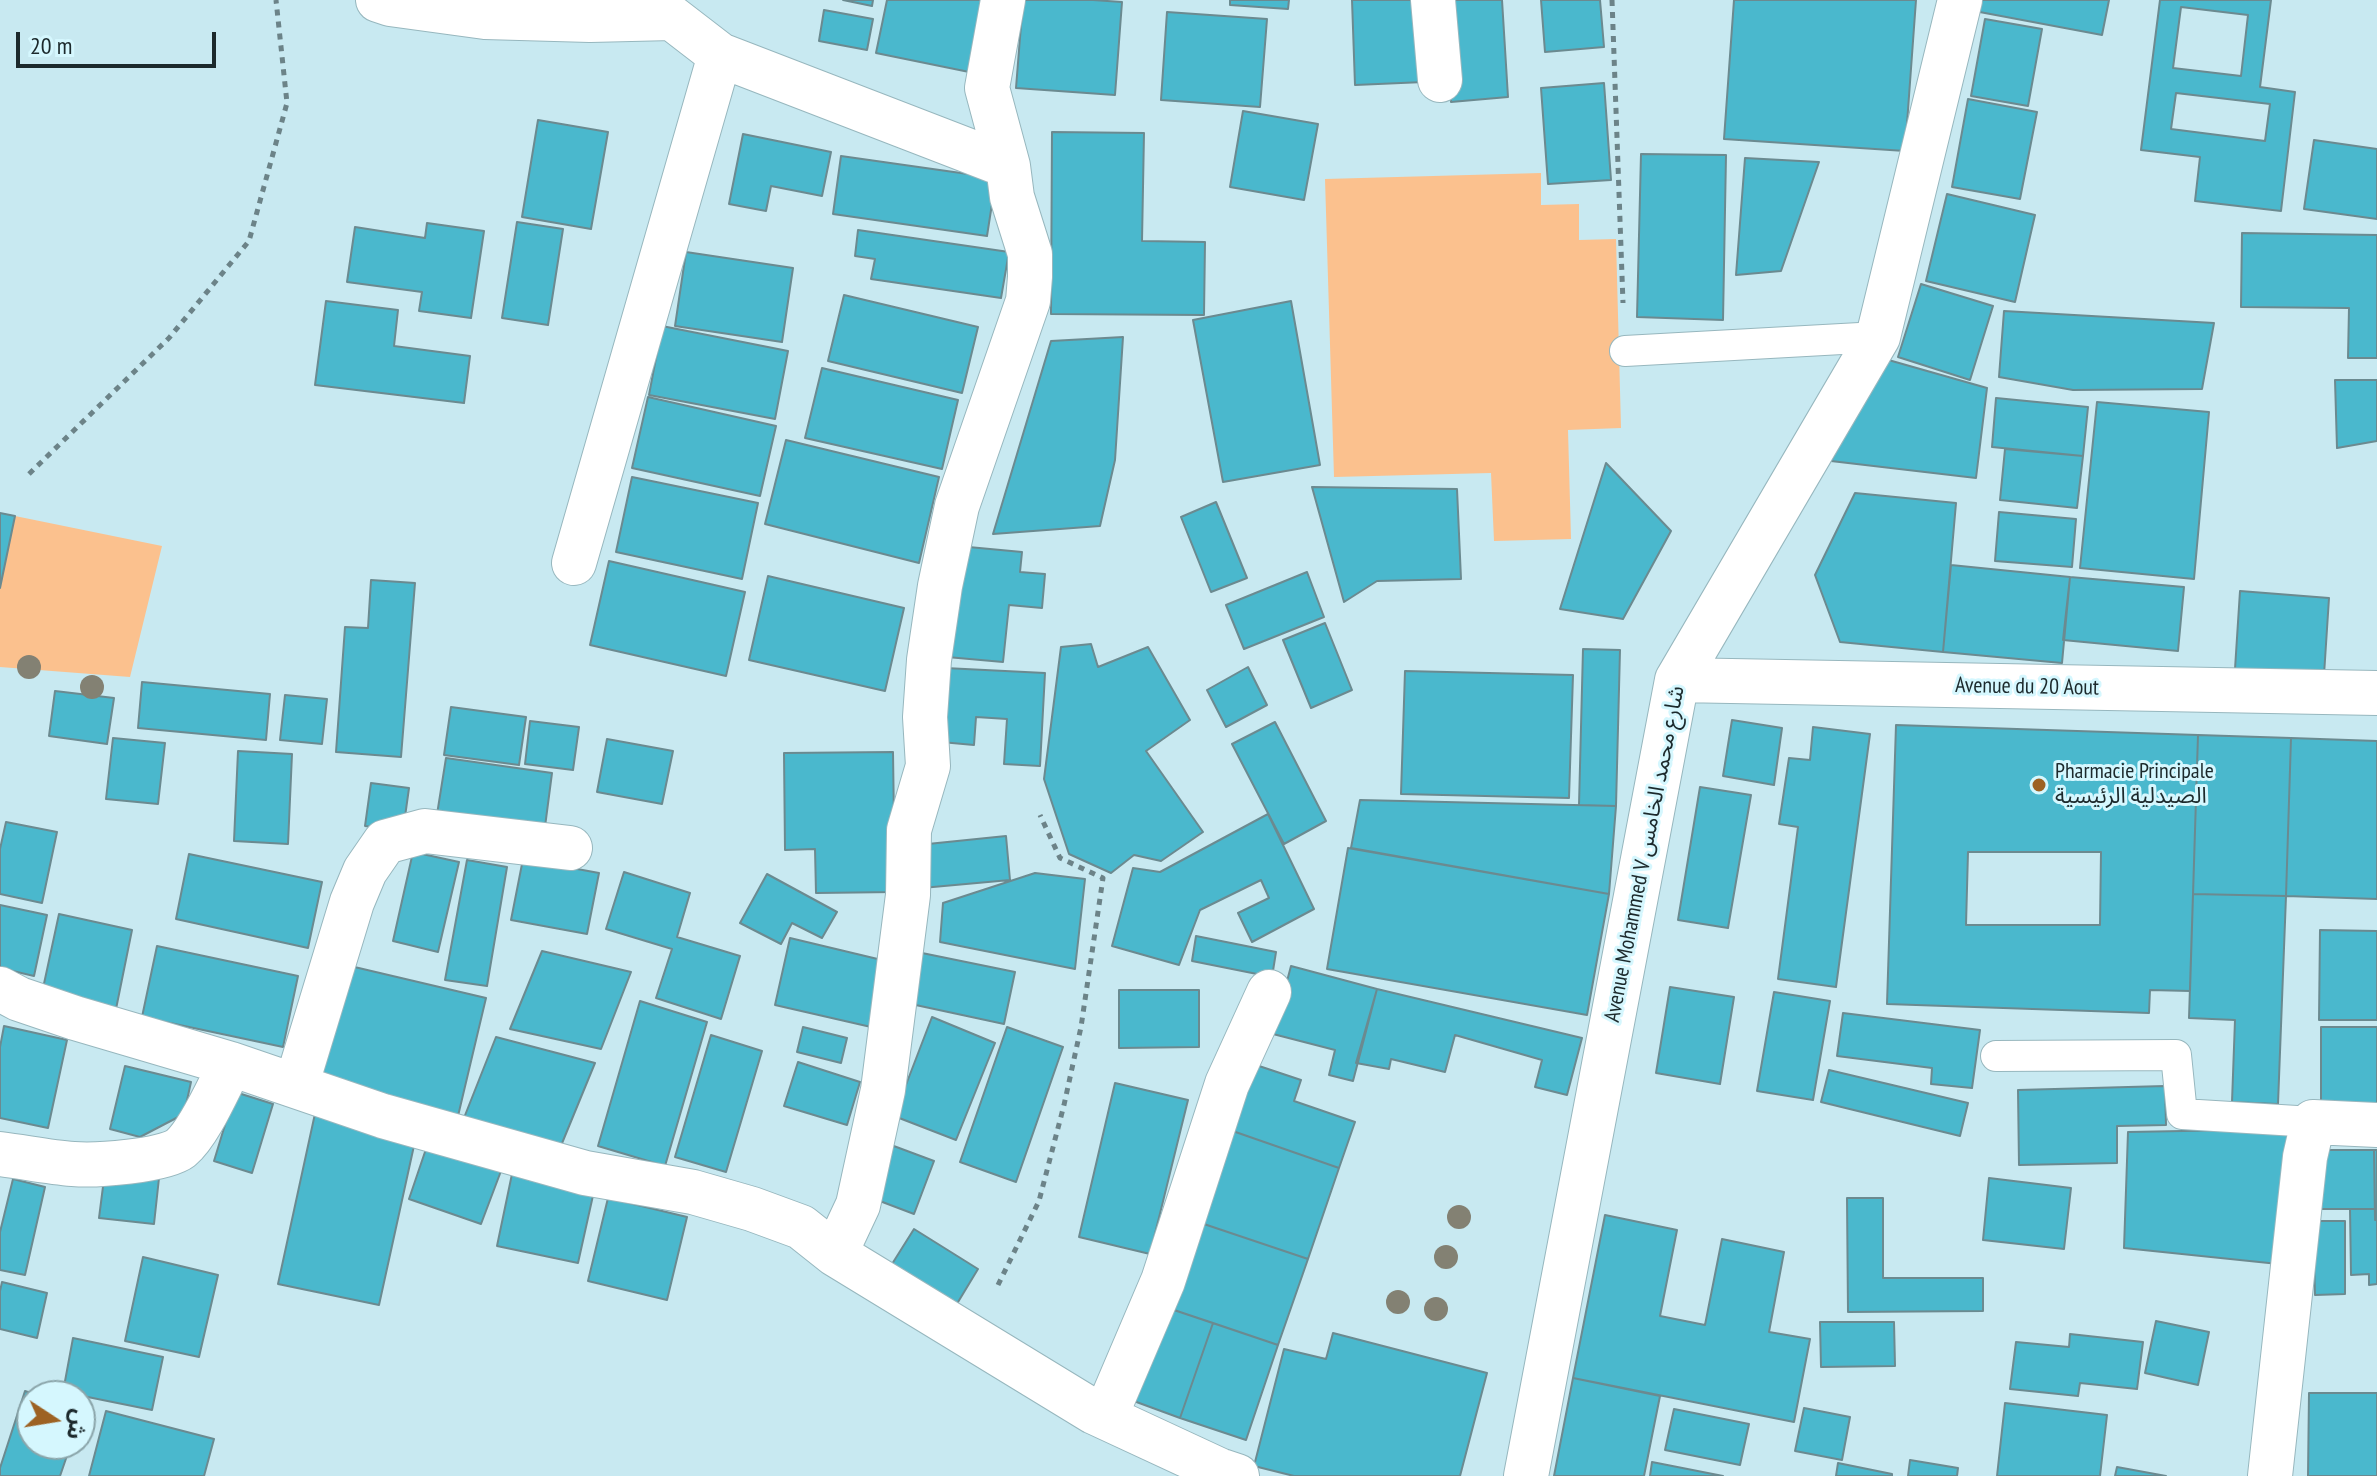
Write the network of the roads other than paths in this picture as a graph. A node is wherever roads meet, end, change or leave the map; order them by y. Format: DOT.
graph roads {
  1 [pos="378,0"];
  2 [pos="1003,0"];
  3 [pos="1433,0"];
  4 [pos="1960,0"];
  5 [pos="720,55"];
  6 [pos="1440,80"];
  7 [pos="1008,166"];
  8 [pos="1878,337"];
  9 [pos="1625,351"];
  10 [pos="574,563"];
  11 [pos="1677,680"];
  12 [pos="2377,693"];
  13 [pos="570,848"];
  14 [pos="0,989"];
  15 [pos="1269,992"];
  16 [pos="1996,1056"];
  17 [pos="231,1064"];
  18 [pos="296,1086"];
  19 [pos="2313,1122"];
  20 [pos="2377,1125"];
  21 [pos="0,1154"];
  22 [pos="835,1254"];
  23 [pos="1105,1417"];
  24 [pos="1237,1476"];
  25 [pos="1526,1476"];
  26 [pos="2270,1476"];
  1 -- 5 [label="street"];
  2 -- 7 [label="street"];
  3 -- 6 [label="street"];
  4 -- 8 [label="street, Avenue Mohammed V شارع محمد الخامس"];
  5 -- 7 [label="street"];
  5 -- 10 [label="street"];
  7 -- 22 [label="street"];
  8 -- 9 [label="lane"];
  8 -- 11 [label="street, Avenue Mohammed V شارع محمد الخامس"];
  11 -- 12 [label="street, Avenue du 20 Aout"];
  11 -- 25 [label="street, Avenue Mohammed V شارع محمد الخامس"];
  13 -- 18 [label="street"];
  14 -- 17 [label="street"];
  15 -- 23 [label="street"];
  16 -- 19 [label="lane"];
  17 -- 18 [label="street"];
  17 -- 21 [label="street"];
  18 -- 22 [label="street"];
  19 -- 20 [label="street"];
  19 -- 26 [label="street"];
  22 -- 23 [label="street"];
  23 -- 24 [label="street"];
}
